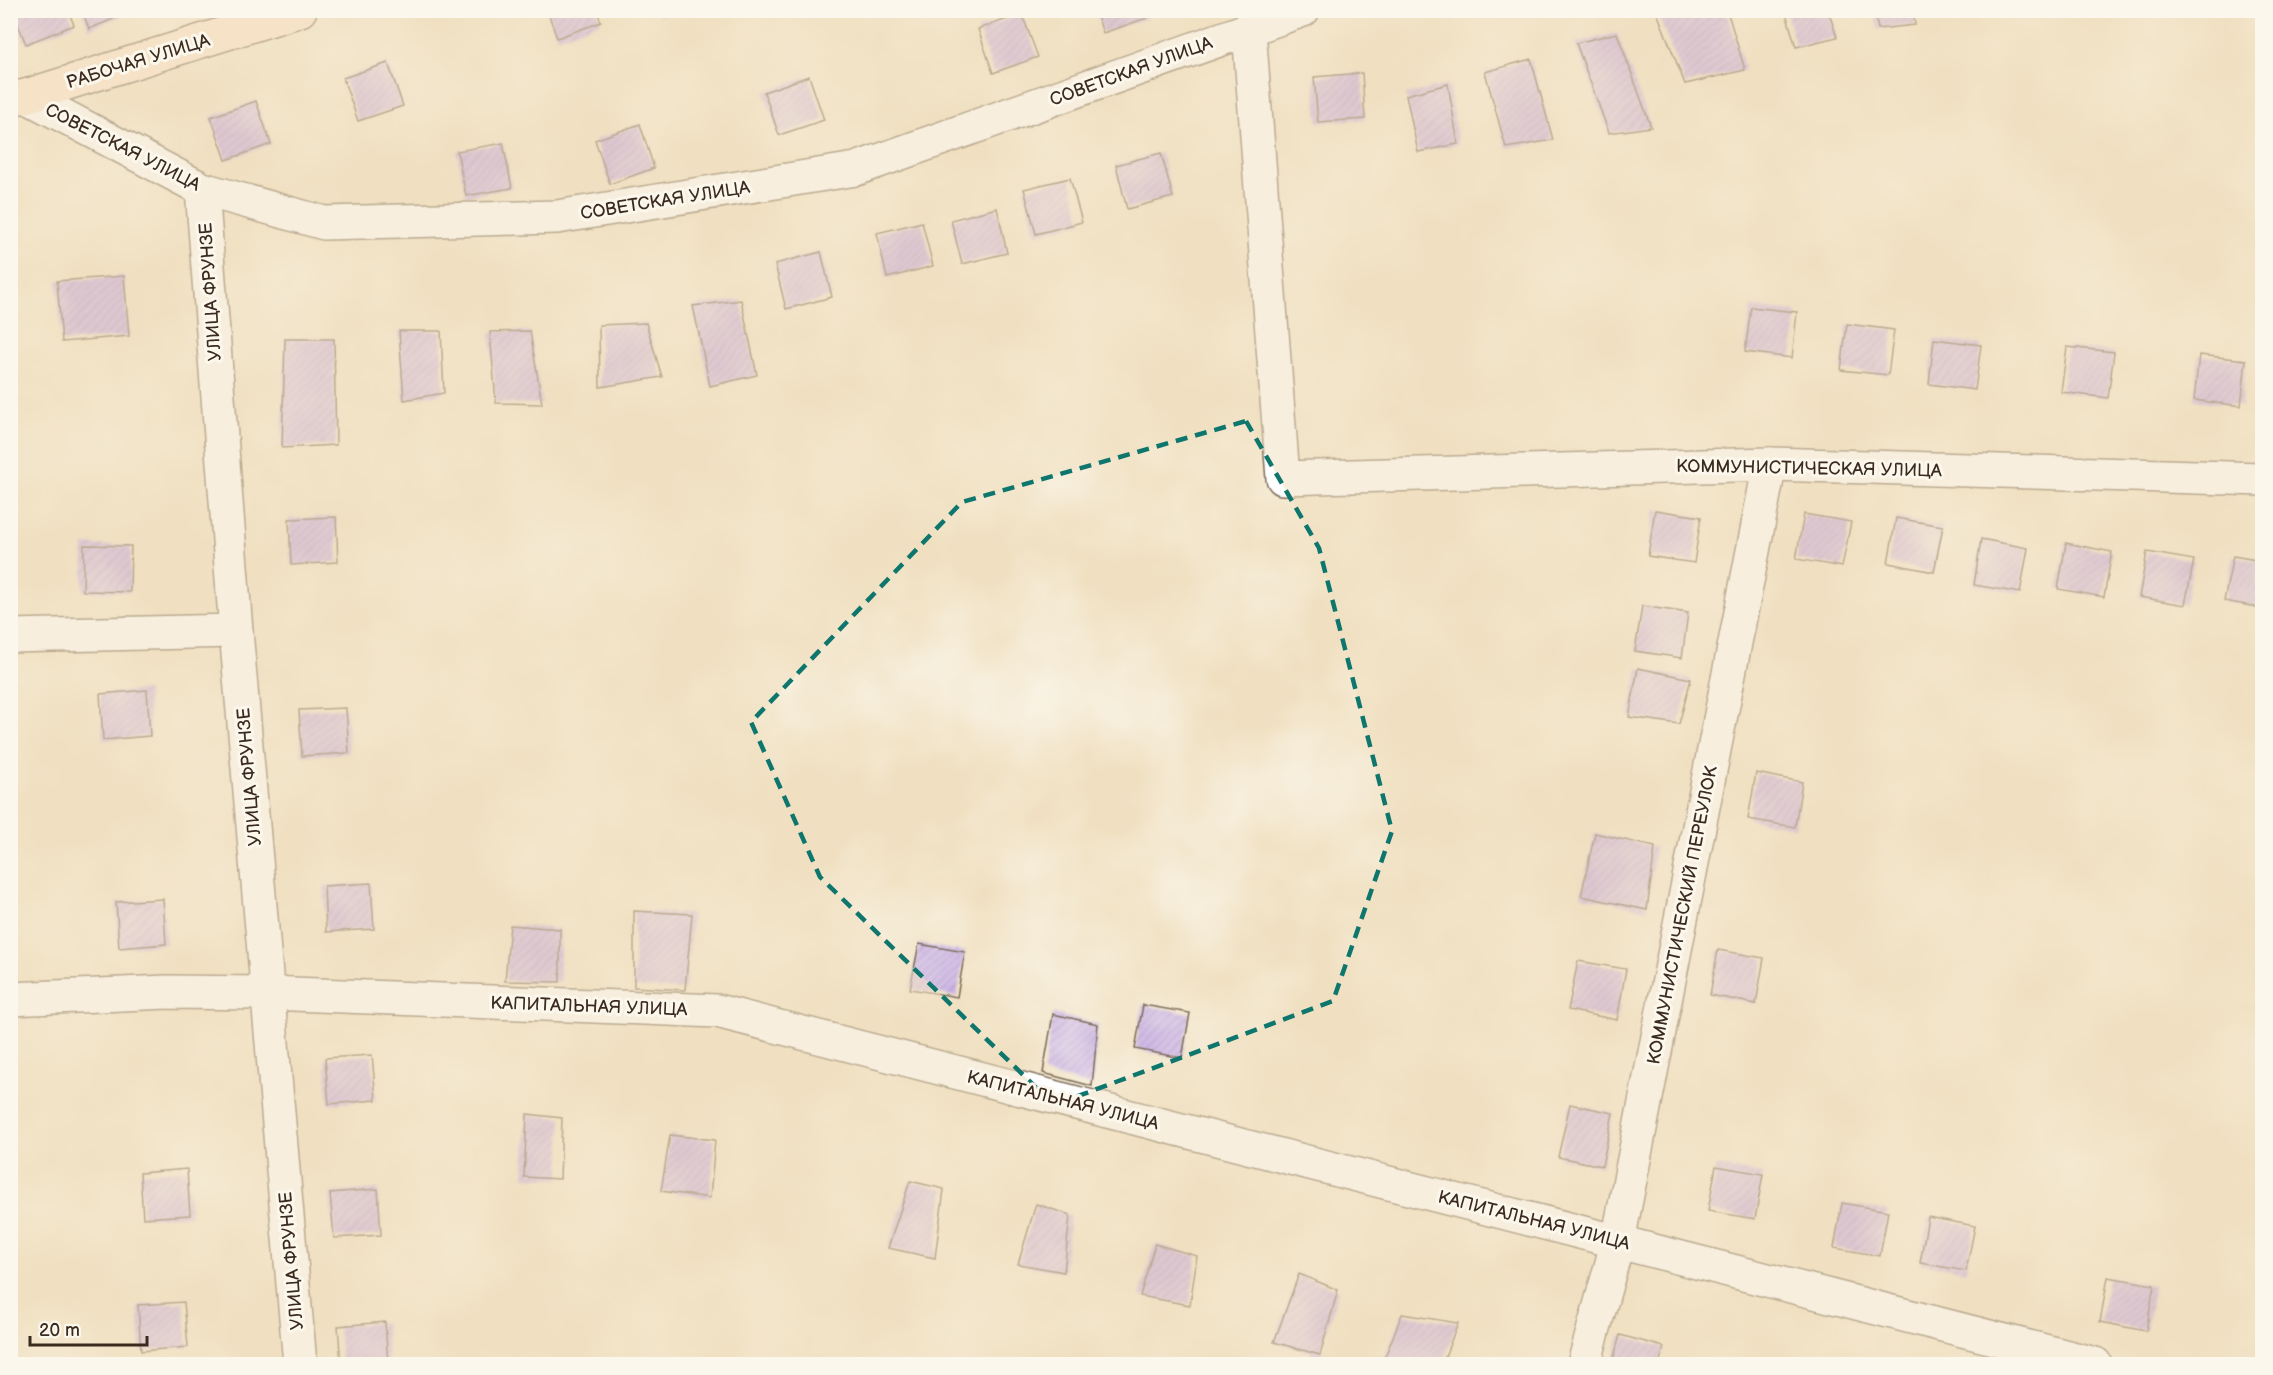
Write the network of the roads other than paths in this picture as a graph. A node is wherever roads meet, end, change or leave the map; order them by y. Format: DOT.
graph roads {
  1 [pos="300,10"];
  2 [pos="1303,10"];
  3 [pos="1249,30"];
  4 [pos="18,97"];
  5 [pos="202,189"];
  6 [pos="1770,464"];
  7 [pos="2262,479"];
  8 [pos="236,631"];
  9 [pos="10,636"];
  10 [pos="268,993"];
  11 [pos="10,999"];
  12 [pos="1618,1241"];
  13 [pos="300,1365"];
  14 [pos="1584,1365"];
  15 [pos="2095,1365"];
  1 -- 4 [label="main road, РАБОЧАЯ УЛИЦА"];
  2 -- 3 [label="street, СОВЕТСКАЯ УЛИЦА"];
  3 -- 5 [label="street, СОВЕТСКАЯ УЛИЦА"];
  3 -- 6 [label="street, КОММУНИСТИЧЕСКАЯ УЛИЦА"];
  4 -- 5 [label="street, СОВЕТСКАЯ УЛИЦА"];
  5 -- 8 [label="street, УЛИЦА ФРУНЗЕ"];
  6 -- 7 [label="street, КОММУНИСТИЧЕСКАЯ УЛИЦА"];
  6 -- 12 [label="street, КОММУНИСТИЧЕСКИЙ ПЕРЕУЛОК"];
  8 -- 9 [label="street"];
  8 -- 10 [label="street, УЛИЦА ФРУНЗЕ"];
  10 -- 11 [label="street, КАПИТАЛЬНАЯ УЛИЦА"];
  10 -- 12 [label="street, КАПИТАЛЬНАЯ УЛИЦА"];
  10 -- 13 [label="street, УЛИЦА ФРУНЗЕ"];
  12 -- 14 [label="street, КОММУНИСТИЧЕСКИЙ ПЕРЕУЛОК"];
  12 -- 15 [label="street, КАПИТАЛЬНАЯ УЛИЦА"];
}
